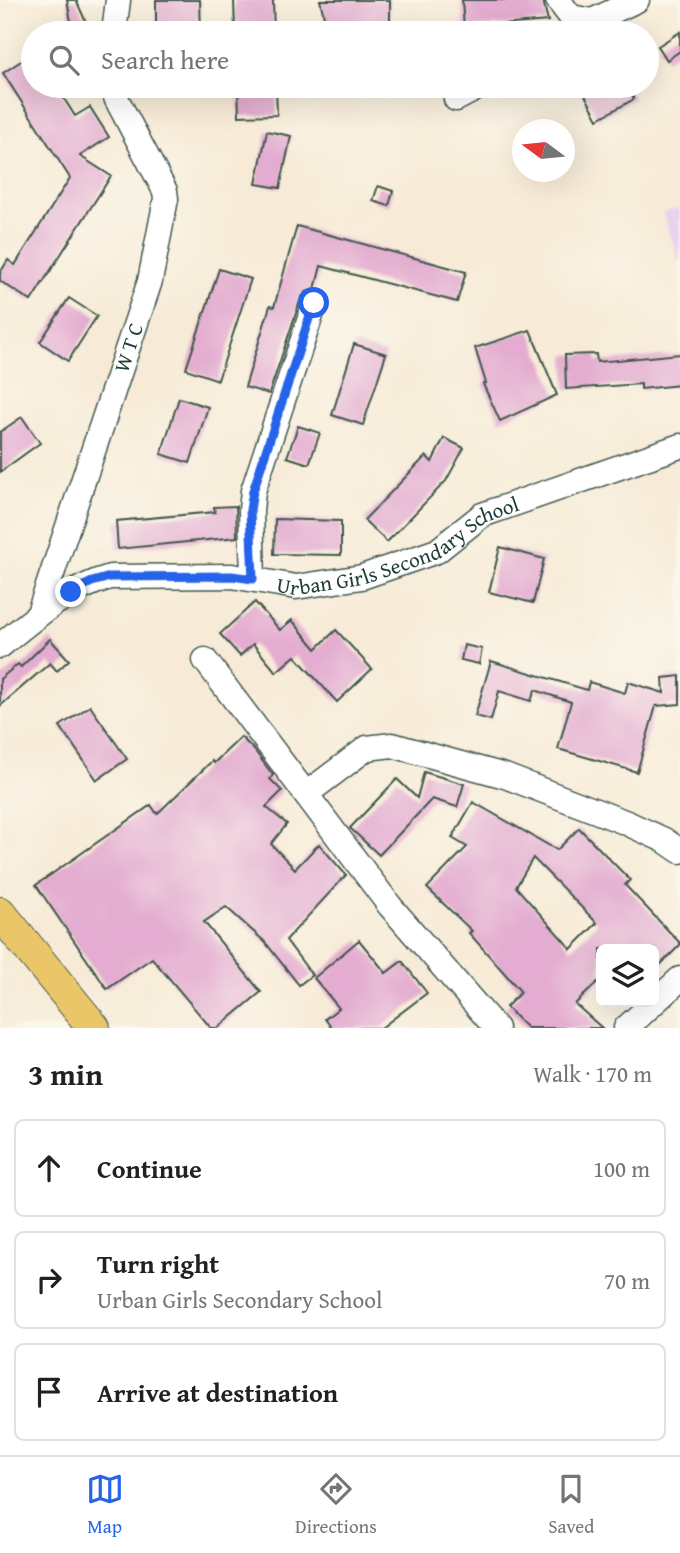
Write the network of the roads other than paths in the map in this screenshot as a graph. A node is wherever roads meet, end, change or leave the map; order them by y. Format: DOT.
graph roads {
  1 [pos="118,0"];
  2 [pos="637,0"];
  3 [pos="115,21"];
  4 [pos="574,21"];
  5 [pos="116,98"];
  6 [pos="314,303"];
  7 [pos="680,446"];
  8 [pos="253,579"];
  9 [pos="39,613"];
  10 [pos="0,646"];
  11 [pos="205,660"];
  12 [pos="306,794"];
  13 [pos="680,851"];
  14 [pos="0,913"];
  15 [pos="680,979"];
  16 [pos="94,1028"];
  17 [pos="496,1028"];
  18 [pos="626,1028"];
  1 -- 3 [label="street"];
  2 -- 4 [label="street"];
  5 -- 9 [label="street, W T C"];
  6 -- 8 [label="street"];
  7 -- 8 [label="street, Urban Girls Secondary School"];
  8 -- 9 [label="street, Urban Girls Secondary School"];
  9 -- 10 [label="street, Urban Girls Secondary School"];
  11 -- 12 [label="street"];
  12 -- 13 [label="street"];
  12 -- 17 [label="street"];
  14 -- 16 [label="main road"];
  15 -- 18 [label="street"];
}
